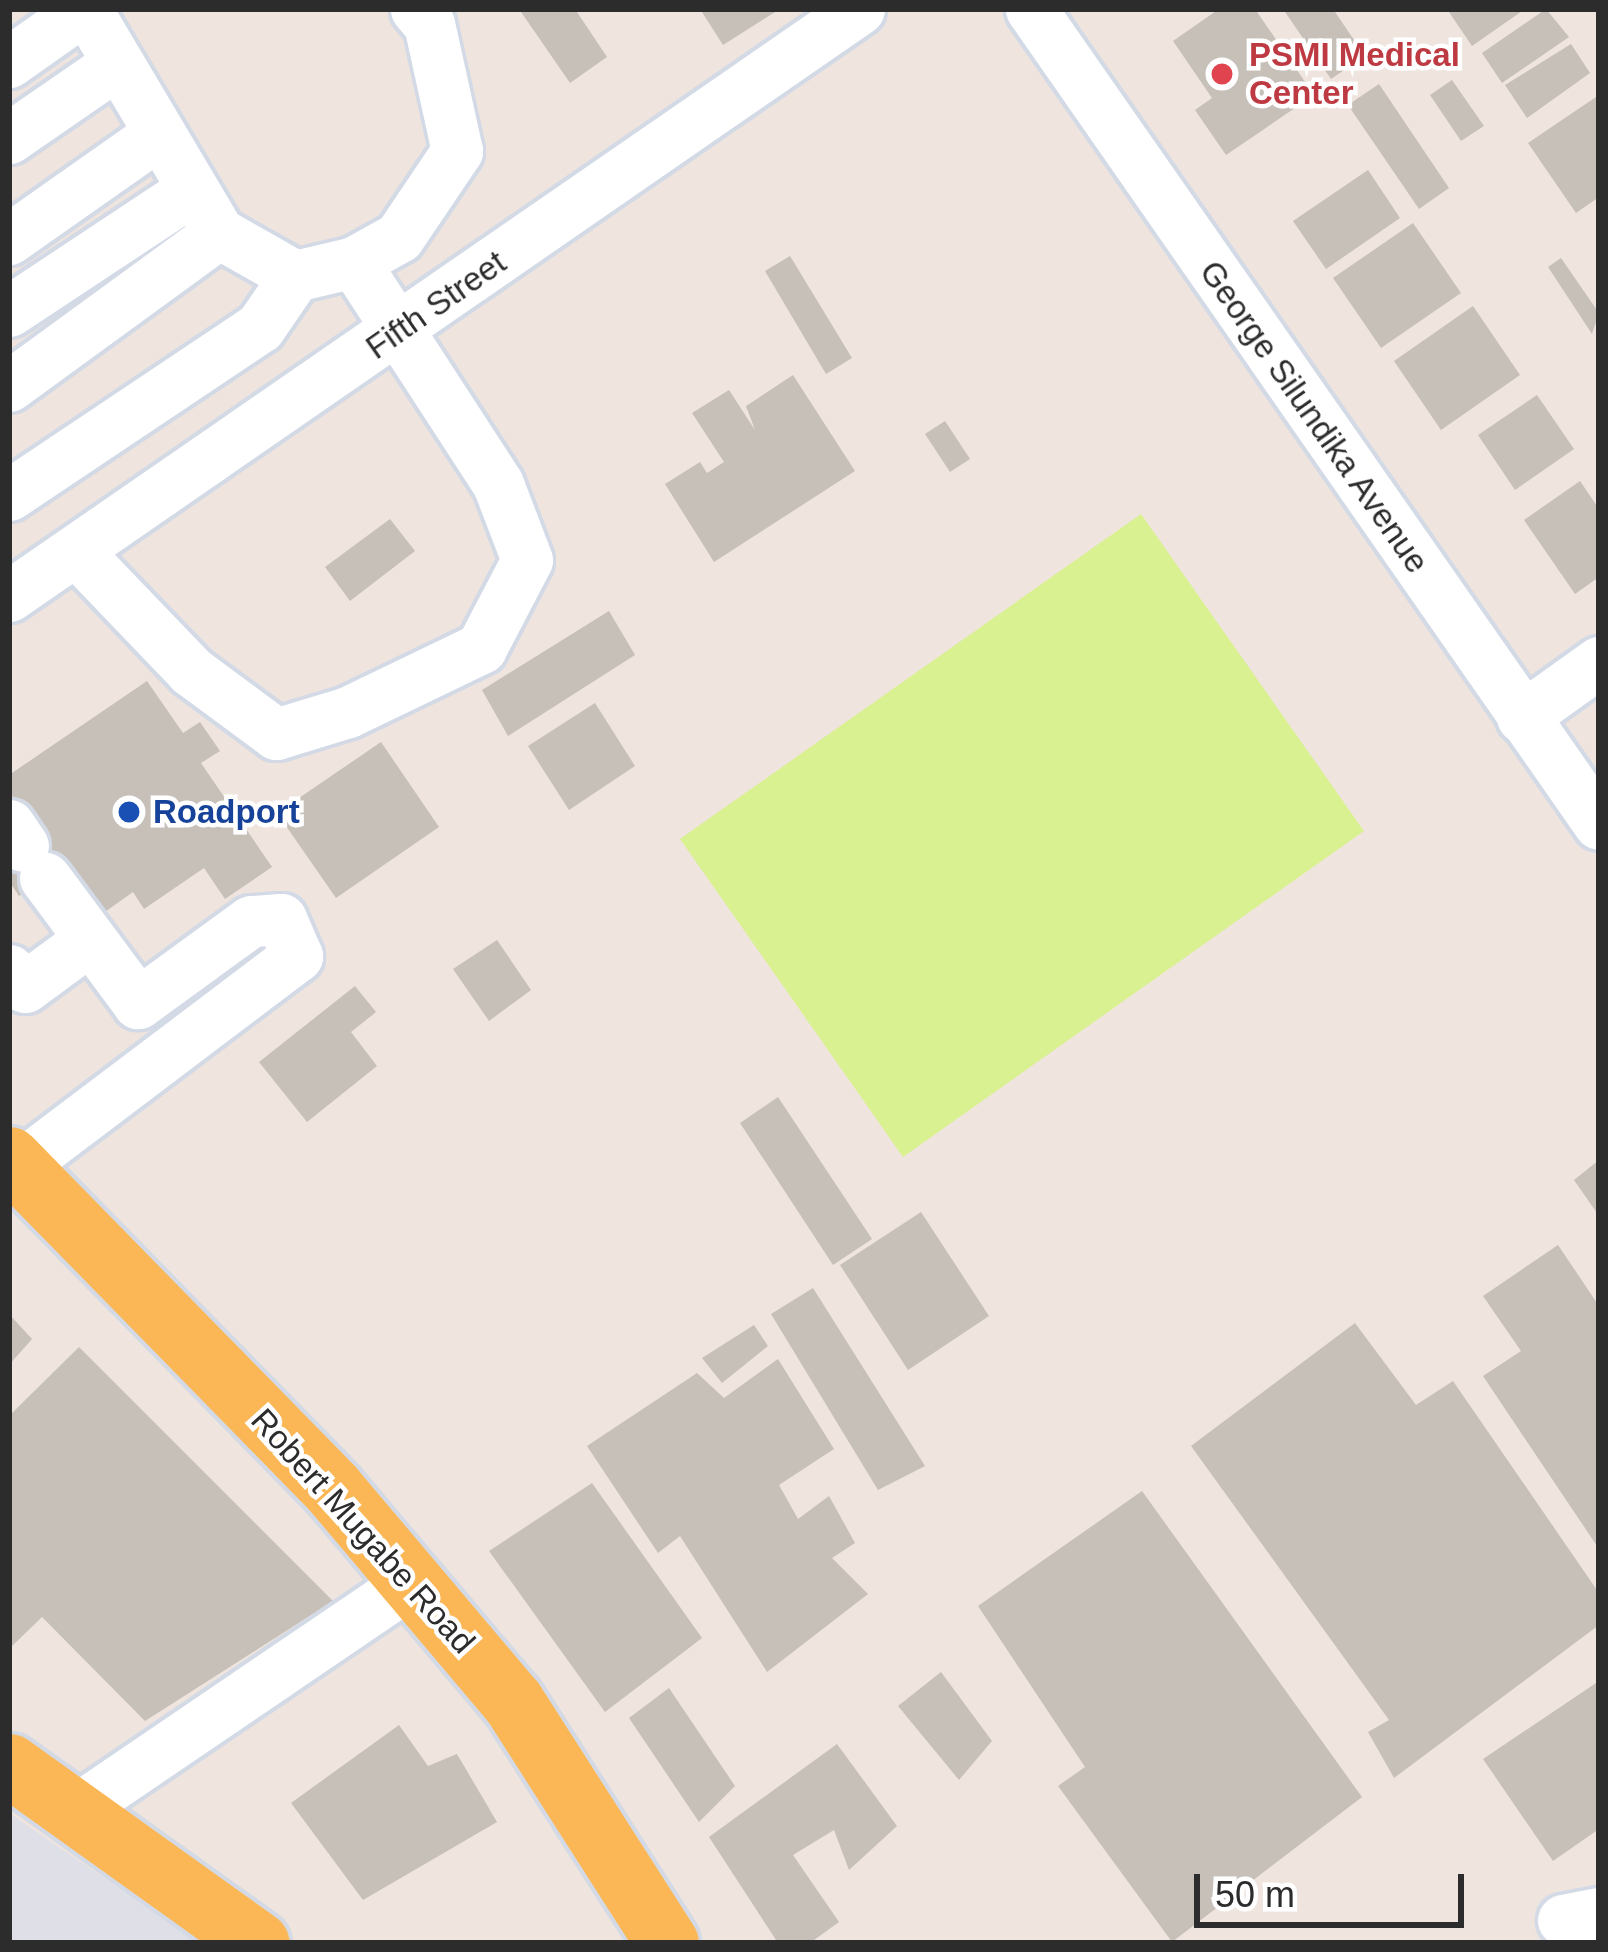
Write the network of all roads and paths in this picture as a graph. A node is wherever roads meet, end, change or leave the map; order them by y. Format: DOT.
graph roads {
  1 [pos="85,9"];
  2 [pos="416,9"];
  3 [pos="860,9"];
  4 [pos="1031,9"];
  5 [pos="9,62"];
  6 [pos="115,65"];
  7 [pos="158,135"];
  8 [pos="9,138"];
  9 [pos="192,190"];
  10 [pos="219,233"];
  11 [pos="9,239"];
  12 [pos="353,262"];
  13 [pos="295,276"];
  14 [pos="9,310"];
  15 [pos="401,330"];
  16 [pos="9,386"];
  17 [pos="9,495"];
  18 [pos="77,552"];
  19 [pos="9,596"];
  20 [pos="1599,662"];
  21 [pos="1522,717"];
  22 [pos="1599,824"];
  23 [pos="26,850"];
  24 [pos="89,940"];
  25 [pos="9,970"];
  26 [pos="13,1163"];
  27 [pos="411,1582"];
  28 [pos="9,1765"];
  29 [pos="74,1811"];
  30 [pos="620,1864"];
  31 [pos="258,1943"];
  32 [pos="620,1943"];
  33 [pos="668,1943"];
  1 -- 5 [label="street"];
  1 -- 6 [label="street"];
  2 -- 12 [label="street"];
  3 -- 15 [label="street, Fifth Street"];
  4 -- 21 [label="street, George Silundika Avenue"];
  6 -- 7 [label="street"];
  6 -- 8 [label="street"];
  7 -- 9 [label="street"];
  7 -- 11 [label="street"];
  9 -- 10 [label="street"];
  9 -- 14 [label="street"];
  10 -- 13 [label="street"];
  10 -- 16 [label="street"];
  12 -- 13 [label="street"];
  12 -- 15 [label="street"];
  13 -- 17 [label="street"];
  15 -- 18 [label="street, Fifth Street"];
  15 -- 18 [label="street"];
  18 -- 19 [label="street, Fifth Street"];
  20 -- 21 [label="street"];
  21 -- 22 [label="street, George Silundika Avenue"];
  23 -- 24 [label="street"];
  24 -- 25 [label="street"];
  24 -- 26 [label="street"];
  26 -- 27 [label="main road, Robert Mugabe Road"];
  27 -- 29 [label="street"];
  27 -- 30 [label="main road, Robert Mugabe Road"];
  28 -- 29 [label="main road"];
  29 -- 31 [label="main road"];
  30 -- 32 [label="main road"];
  30 -- 33 [label="main road, Robert Mugabe Road"];
}
